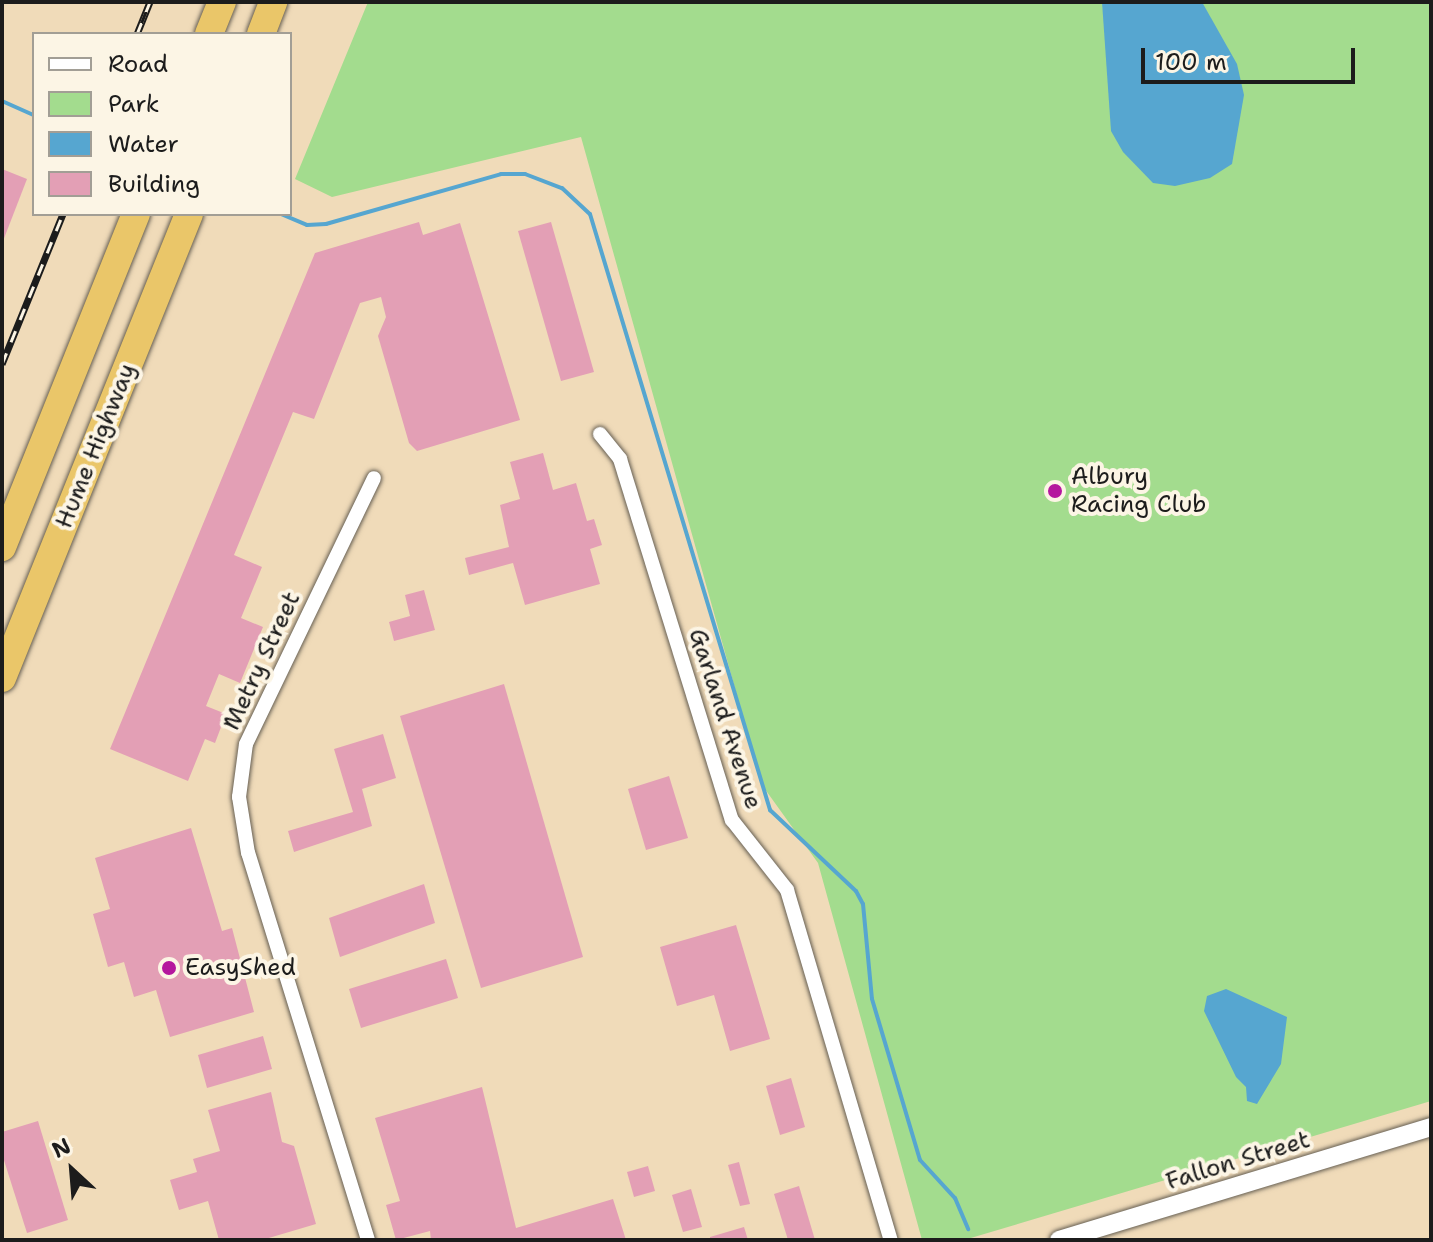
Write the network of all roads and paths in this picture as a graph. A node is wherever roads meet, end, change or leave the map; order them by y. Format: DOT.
graph roads {
  1 [pos="222,2"];
  2 [pos="273,2"];
  3 [pos="210,32"];
  4 [pos="262,32"];
  5 [pos="135,216"];
  6 [pos="188,216"];
  7 [pos="600,434"];
  8 [pos="374,478"];
  9 [pos="2,547"];
  10 [pos="2,678"];
  11 [pos="1431,1127"];
  12 [pos="368,1240"];
  13 [pos="891,1240"];
  14 [pos="1059,1240"];
  1 -- 3 [label="highway"];
  2 -- 4 [label="highway"];
  5 -- 9 [label="highway, Hume Highway"];
  6 -- 10 [label="highway, Hume Highway"];
  7 -- 13 [label="street, Garland Avenue"];
  8 -- 12 [label="street, Metry Street"];
  11 -- 14 [label="street, Fallon Street"];
}
